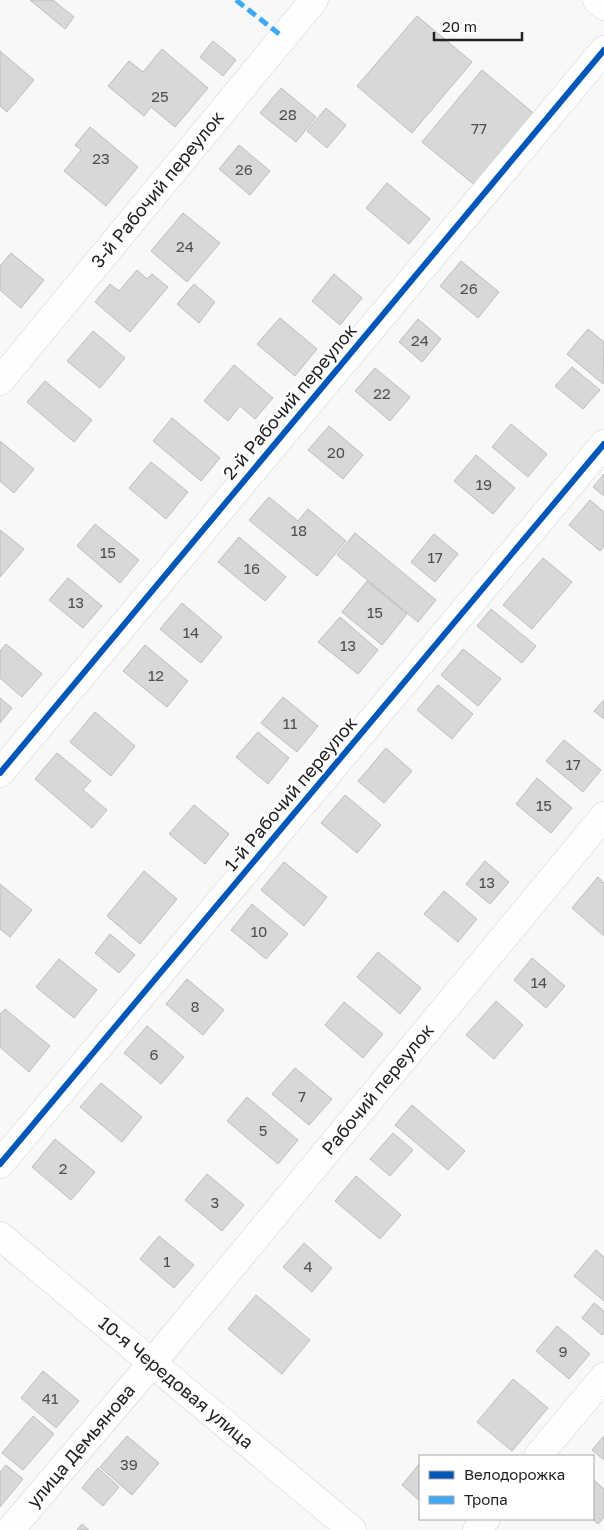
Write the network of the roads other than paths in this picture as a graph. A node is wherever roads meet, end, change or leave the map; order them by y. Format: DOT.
graph roads {
  1 [pos="314,0"];
  2 [pos="597,0"];
  3 [pos="604,6"];
  4 [pos="604,50"];
  5 [pos="0,381"];
  6 [pos="604,444"];
  7 [pos="0,773"];
  8 [pos="604,816"];
  9 [pos="0,1164"];
  10 [pos="0,1236"];
  11 [pos="152,1363"];
  12 [pos="604,1377"];
  13 [pos="539,1455"];
  14 [pos="485,1520"];
  15 [pos="337,1525"];
  16 [pos="10,1530"];
  17 [pos="476,1530"];
  1 -- 5 [label="street, 3-й Рабочий переулок"];
  2 -- 3 [label="street"];
  4 -- 7 [label="street, 2-й Рабочий переулок"];
  6 -- 9 [label="street, 1-й Рабочий переулок"];
  8 -- 11 [label="street, Рабочий переулок"];
  10 -- 11 [label="street, 10-я Чередовая улица"];
  11 -- 15 [label="street, 10-я Чередовая улица"];
  11 -- 16 [label="street, улица Демьянова"];
  12 -- 13 [label="street"];
  14 -- 17 [label="street"];
}
